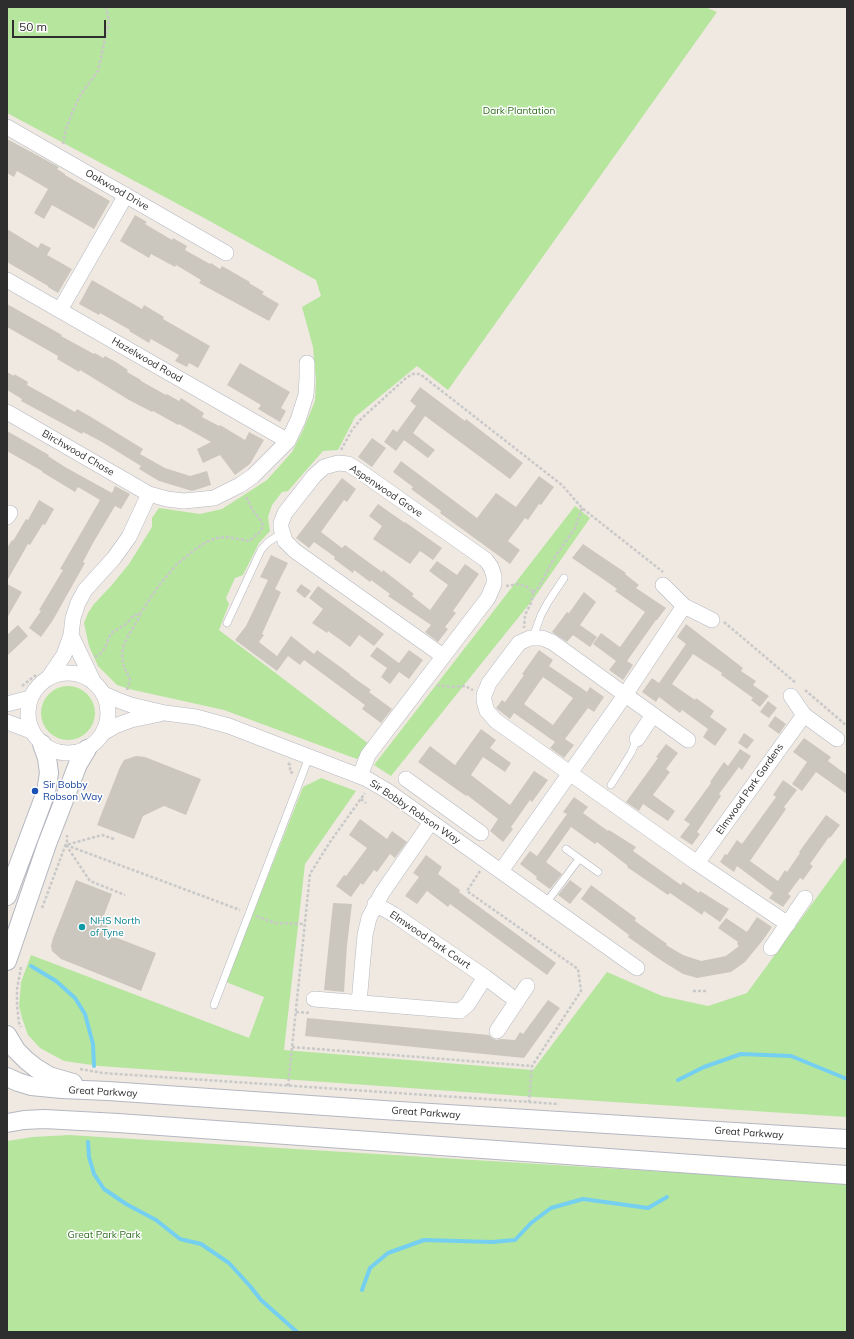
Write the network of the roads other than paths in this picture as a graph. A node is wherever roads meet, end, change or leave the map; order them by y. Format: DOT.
graph roads {
  1 [pos="7,127"];
  2 [pos="126,195"];
  3 [pos="226,253"];
  4 [pos="7,280"];
  5 [pos="60,310"];
  6 [pos="307,363"];
  7 [pos="7,412"];
  8 [pos="288,441"];
  9 [pos="149,494"];
  10 [pos="282,533"];
  11 [pos="564,578"];
  12 [pos="663,584"];
  13 [pos="684,606"];
  14 [pos="712,620"];
  15 [pos="227,623"];
  16 [pos="71,636"];
  17 [pos="529,638"];
  18 [pos="443,656"];
  19 [pos="49,677"];
  20 [pos="99,689"];
  21 [pos="625,695"];
  22 [pos="791,696"];
  23 [pos="30,698"];
  24 [pos="7,704"];
  25 [pos="165,713"];
  26 [pos="653,715"];
  27 [pos="804,715"];
  28 [pos="7,722"];
  29 [pos="103,733"];
  30 [pos="36,737"];
  31 [pos="837,739"];
  32 [pos="637,740"];
  33 [pos="688,740"];
  34 [pos="87,749"];
  35 [pos="309,757"];
  36 [pos="570,773"];
  37 [pos="366,779"];
  38 [pos="611,785"];
  39 [pos="404,803"];
  40 [pos="431,822"];
  41 [pos="458,841"];
  42 [pos="566,849"];
  43 [pos="579,859"];
  44 [pos="697,864"];
  45 [pos="501,871"];
  46 [pos="598,872"];
  47 [pos="7,896"];
  48 [pos="805,898"];
  49 [pos="546,903"];
  50 [pos="375,904"];
  51 [pos="788,924"];
  52 [pos="771,948"];
  53 [pos="7,961"];
  54 [pos="638,968"];
  55 [pos="485,978"];
  56 [pos="527,986"];
  57 [pos="314,999"];
  58 [pos="517,1001"];
  59 [pos="359,1003"];
  60 [pos="214,1005"];
  61 [pos="497,1031"];
  62 [pos="7,1035"];
  63 [pos="7,1077"];
  64 [pos="108,1091"];
  65 [pos="7,1123"];
  66 [pos="847,1139"];
  67 [pos="847,1175"];
  1 -- 2 [label="street, Oakwood Drive"];
  2 -- 3 [label="street, Oakwood Drive"];
  2 -- 5 [label="street"];
  4 -- 5 [label="street, Hazelwood Road"];
  5 -- 8 [label="street, Hazelwood Road"];
  6 -- 8 [label="street"];
  7 -- 9 [label="street, Birchwood Chase"];
  8 -- 9 [label="street"];
  9 -- 16 [label="street"];
  10 -- 15 [label="lane"];
  10 -- 18 [label="street"];
  10 -- 18 [label="street, Aspenwood Grove"];
  11 -- 17 [label="lane"];
  12 -- 13 [label="street"];
  13 -- 14 [label="street"];
  13 -- 21 [label="street"];
  16 -- 19 [label="street"];
  16 -- 20 [label="street"];
  17 -- 21 [label="street"];
  17 -- 36 [label="street"];
  18 -- 37 [label="street"];
  19 -- 20 [label="street"];
  19 -- 23 [label="street"];
  20 -- 25 [label="street, Sir Bobby Robson Way"];
  20 -- 29 [label="street"];
  21 -- 26 [label="street"];
  21 -- 36 [label="street"];
  22 -- 27 [label="street"];
  23 -- 24 [label="street"];
  23 -- 30 [label="street"];
  25 -- 29 [label="street, Sir Bobby Robson Way"];
  25 -- 35 [label="street, Sir Bobby Robson Way"];
  26 -- 32 [label="street"];
  26 -- 33 [label="street"];
  27 -- 31 [label="street"];
  27 -- 44 [label="street, Elmwood Park Gardens"];
  28 -- 30 [label="street"];
  29 -- 34 [label="street"];
  30 -- 34 [label="street"];
  30 -- 47 [label="street"];
  32 -- 38 [label="lane"];
  34 -- 53 [label="street"];
  35 -- 37 [label="street, Sir Bobby Robson Way"];
  35 -- 60 [label="lane"];
  36 -- 44 [label="street"];
  36 -- 45 [label="street"];
  37 -- 39 [label="street, Sir Bobby Robson Way"];
  39 -- 40 [label="street, Sir Bobby Robson Way"];
  39 -- 41 [label="street"];
  40 -- 41 [label="street, Sir Bobby Robson Way"];
  40 -- 50 [label="street"];
  41 -- 45 [label="street, Sir Bobby Robson Way"];
  42 -- 43 [label="lane"];
  43 -- 46 [label="lane"];
  43 -- 49 [label="lane"];
  44 -- 51 [label="street"];
  45 -- 49 [label="street, Sir Bobby Robson Way"];
  48 -- 51 [label="street"];
  49 -- 54 [label="street, Sir Bobby Robson Way"];
  50 -- 55 [label="street, Elmwood Park Court"];
  50 -- 59 [label="street"];
  51 -- 52 [label="street"];
  55 -- 58 [label="street, Elmwood Park Court"];
  55 -- 59 [label="street"];
  56 -- 58 [label="street"];
  57 -- 59 [label="street"];
  58 -- 61 [label="street"];
  62 -- 64 [label="street"];
  63 -- 64 [label="street, Great Parkway"];
  64 -- 66 [label="street, Great Parkway"];
  65 -- 67 [label="street"];
}
